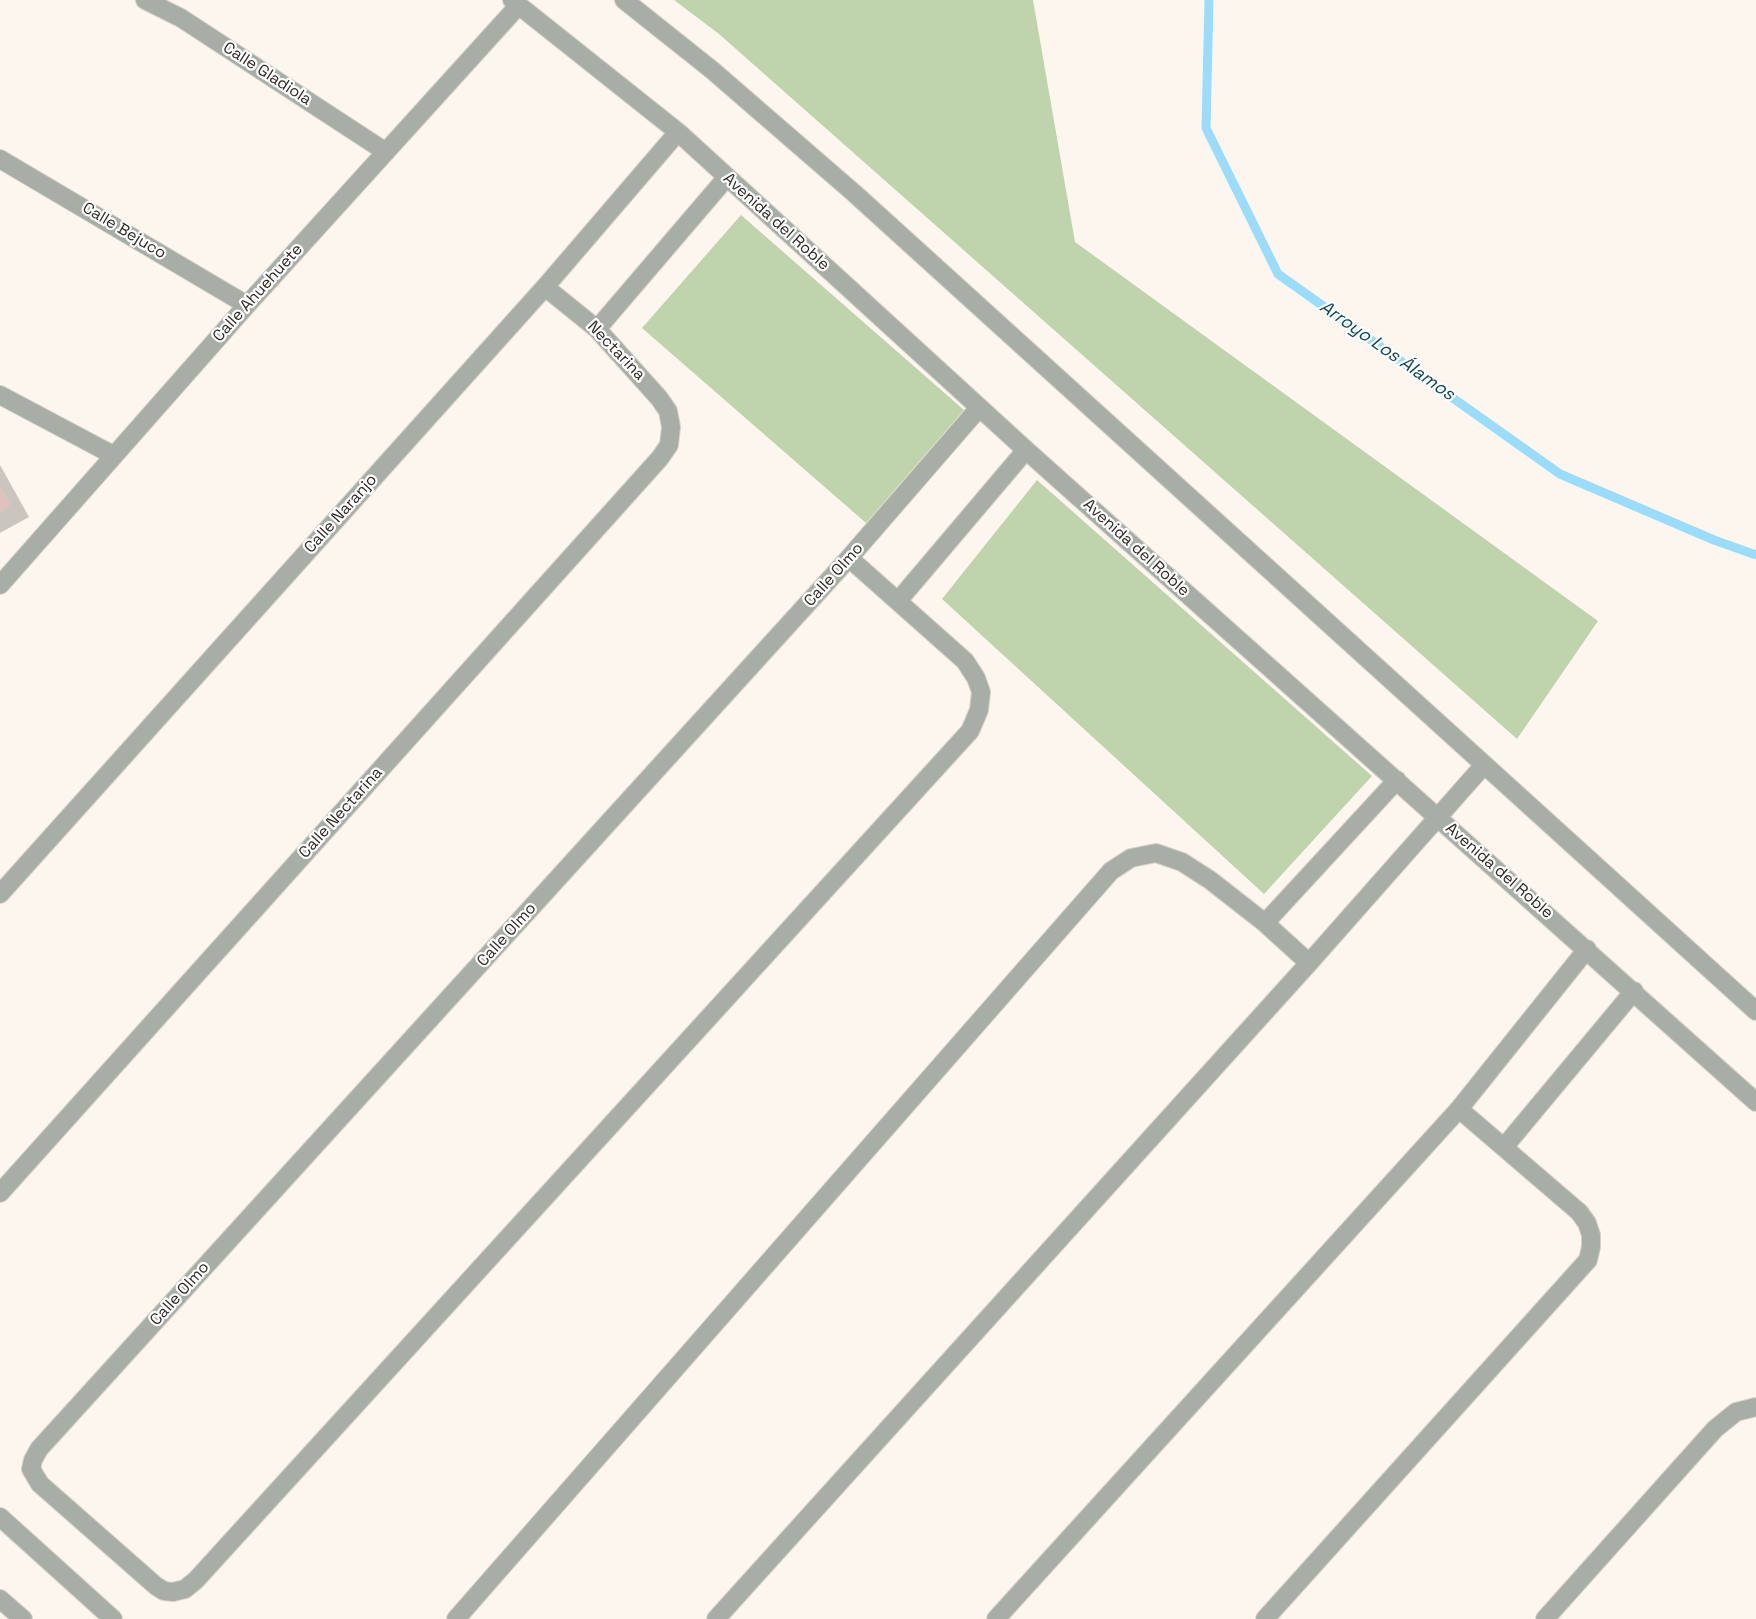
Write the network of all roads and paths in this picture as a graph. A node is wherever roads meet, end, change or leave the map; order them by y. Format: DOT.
graph roads {
  1 [pos="145,0"];
  2 [pos="624,0"];
  3 [pos="516,3"];
  4 [pos="678,132"];
  5 [pos="386,152"];
  6 [pos="0,159"];
  7 [pos="727,177"];
  8 [pos="545,288"];
  9 [pos="247,305"];
  10 [pos="597,329"];
  11 [pos="0,395"];
  12 [pos="979,408"];
  13 [pos="671,427"];
  14 [pos="1026,450"];
  15 [pos="113,455"];
  16 [pos="849,558"];
  17 [pos="0,585"];
  18 [pos="898,601"];
  19 [pos="1484,765"];
  20 [pos="1396,780"];
  21 [pos="1438,818"];
  22 [pos="0,894"];
  23 [pos="1265,923"];
  24 [pos="1587,950"];
  25 [pos="1309,963"];
  26 [pos="1634,991"];
  27 [pos="1756,1011"];
  28 [pos="1756,1102"];
  29 [pos="1459,1109"];
  30 [pos="1504,1146"];
  31 [pos="0,1193"];
  32 [pos="1756,1407"];
  33 [pos="0,1517"];
  34 [pos="0,1599"];
  35 [pos="15,1616"];
  36 [pos="113,1619"];
  37 [pos="456,1619"];
  38 [pos="716,1619"];
  39 [pos="996,1619"];
  40 [pos="1265,1619"];
  41 [pos="1545,1619"];
  1 -- 5 [label="street, Calle Gladiola"];
  2 -- 19 [label="street"];
  3 -- 4 [label="street, Avenida del Roble"];
  3 -- 5 [label="street, Calle Ahuehuete"];
  4 -- 7 [label="street, Avenida del Roble"];
  4 -- 8 [label="street, Calle Naranjo"];
  5 -- 9 [label="street, Calle Ahuehuete"];
  6 -- 9 [label="street, Calle Bejuco"];
  7 -- 10 [label="street"];
  7 -- 12 [label="street, Avenida del Roble"];
  8 -- 10 [label="street, Nectarina"];
  8 -- 22 [label="street, Calle Naranjo"];
  9 -- 15 [label="street, Calle Ahuehuete"];
  10 -- 13 [label="street, Nectarina"];
  11 -- 15 [label="street"];
  12 -- 14 [label="street, Avenida del Roble"];
  12 -- 16 [label="street, Calle Olmo"];
  13 -- 31 [label="street, Calle Nectarina"];
  14 -- 18 [label="street"];
  14 -- 20 [label="street, Avenida del Roble"];
  15 -- 17 [label="street, Calle Ahuehuete"];
  16 -- 18 [label="street"];
  16 -- 18 [label="street, Calle Olmo"];
  19 -- 21 [label="street"];
  19 -- 27 [label="street"];
  20 -- 21 [label="street, Avenida del Roble"];
  20 -- 23 [label="street"];
  21 -- 24 [label="street, Avenida del Roble"];
  21 -- 25 [label="street"];
  23 -- 25 [label="street"];
  23 -- 37 [label="street"];
  24 -- 26 [label="street, Avenida del Roble"];
  24 -- 29 [label="street"];
  25 -- 38 [label="street"];
  26 -- 28 [label="street, Avenida del Roble"];
  26 -- 30 [label="street"];
  29 -- 30 [label="street"];
  29 -- 39 [label="street"];
  30 -- 40 [label="street"];
  32 -- 41 [label="street"];
  33 -- 36 [label="street"];
  34 -- 35 [label="street"];
}
